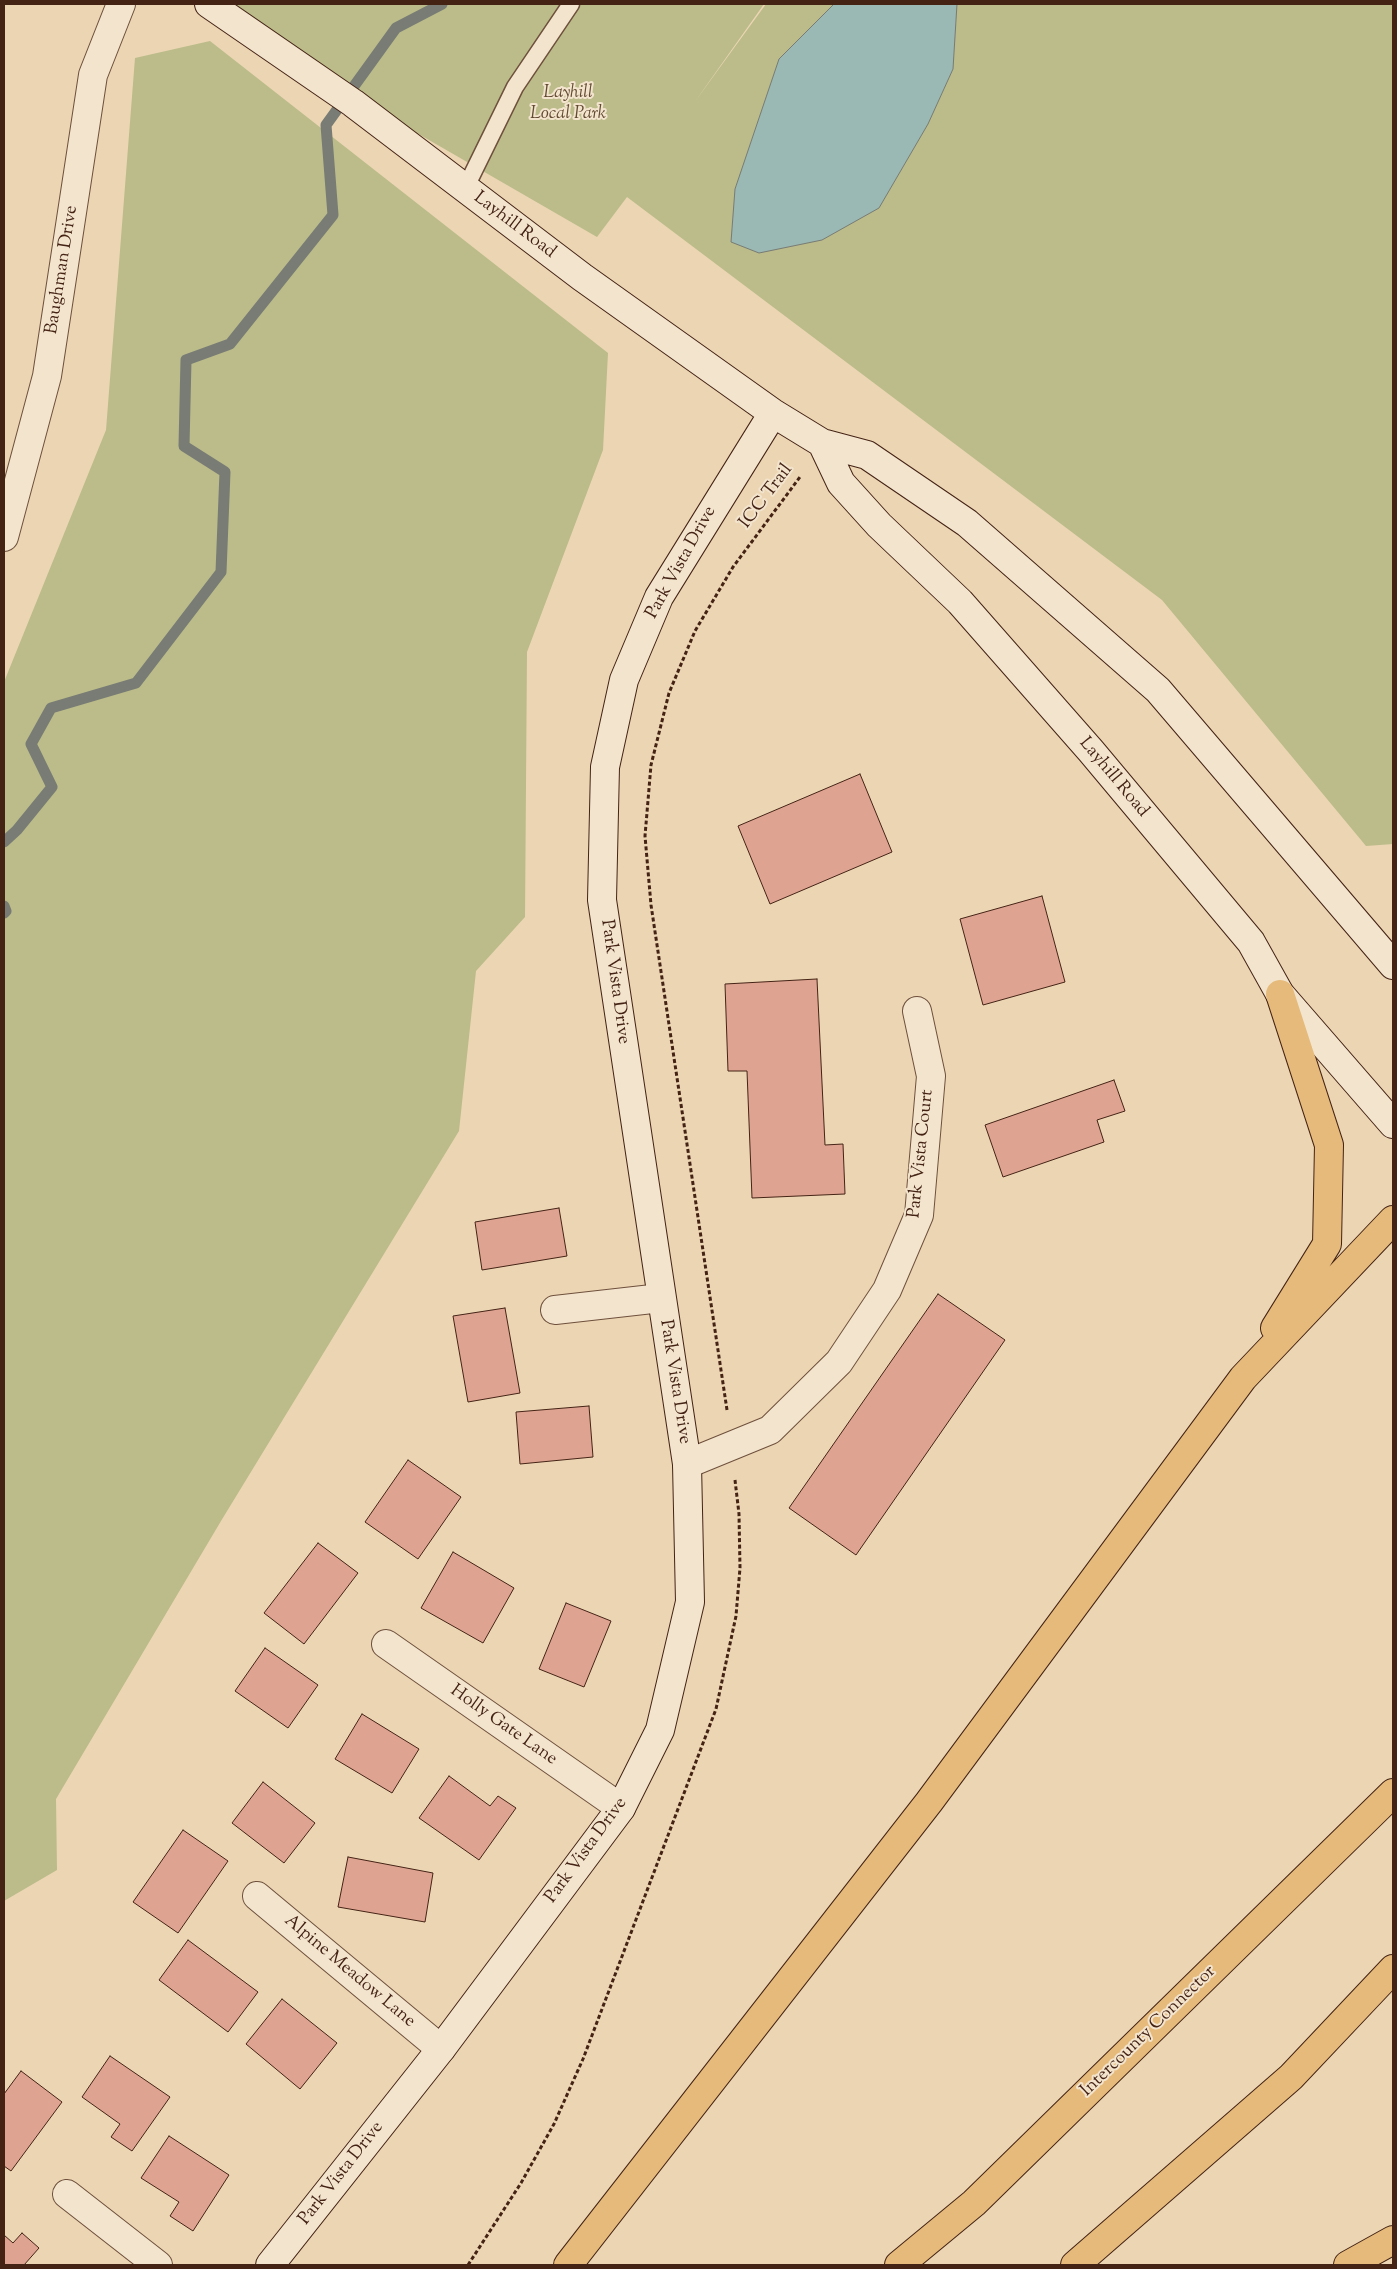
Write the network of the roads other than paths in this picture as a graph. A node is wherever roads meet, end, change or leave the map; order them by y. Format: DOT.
graph roads {
  1 [pos="121,4"];
  2 [pos="209,4"];
  3 [pos="571,4"];
  4 [pos="465,189"];
  5 [pos="773,413"];
  6 [pos="822,443"];
  7 [pos="4,537"];
  8 [pos="1393,965"];
  9 [pos="1280,994"];
  10 [pos="916,1011"];
  11 [pos="1393,1124"];
  12 [pos="1393,1220"];
  13 [pos="661,1298"];
  14 [pos="555,1310"];
  15 [pos="1244,1378"];
  16 [pos="687,1464"];
  17 [pos="386,1644"];
  18 [pos="1393,1793"];
  19 [pos="621,1808"];
  20 [pos="257,1896"];
  21 [pos="1393,1969"];
  22 [pos="441,2049"];
  23 [pos="67,2194"];
  24 [pos="1393,2240"];
  25 [pos="158,2265"];
  26 [pos="270,2265"];
  27 [pos="568,2265"];
  28 [pos="899,2265"];
  29 [pos="1075,2265"];
  30 [pos="1348,2265"];
  1 -- 7 [label="street, Baughman Drive"];
  2 -- 4 [label="street, Layhill Road"];
  3 -- 4 [label="lane"];
  4 -- 5 [label="street, Layhill Road"];
  5 -- 6 [label="street, Layhill Road"];
  5 -- 13 [label="street, Park Vista Drive"];
  6 -- 8 [label="street, Layhill Road"];
  6 -- 9 [label="street, Layhill Road"];
  9 -- 11 [label="street, Layhill Road"];
  9 -- 15 [label="highway"];
  10 -- 16 [label="street, Park Vista Court"];
  12 -- 15 [label="highway"];
  13 -- 14 [label="street"];
  13 -- 16 [label="street, Park Vista Drive"];
  15 -- 27 [label="highway"];
  16 -- 19 [label="street, Park Vista Drive"];
  17 -- 19 [label="street, Holly Gate Lane"];
  18 -- 28 [label="highway, Intercounty Connector"];
  19 -- 22 [label="street, Park Vista Drive"];
  20 -- 22 [label="street, Alpine Meadow Lane"];
  21 -- 29 [label="highway"];
  22 -- 26 [label="street, Park Vista Drive"];
  23 -- 25 [label="street"];
  24 -- 30 [label="highway"];
}
